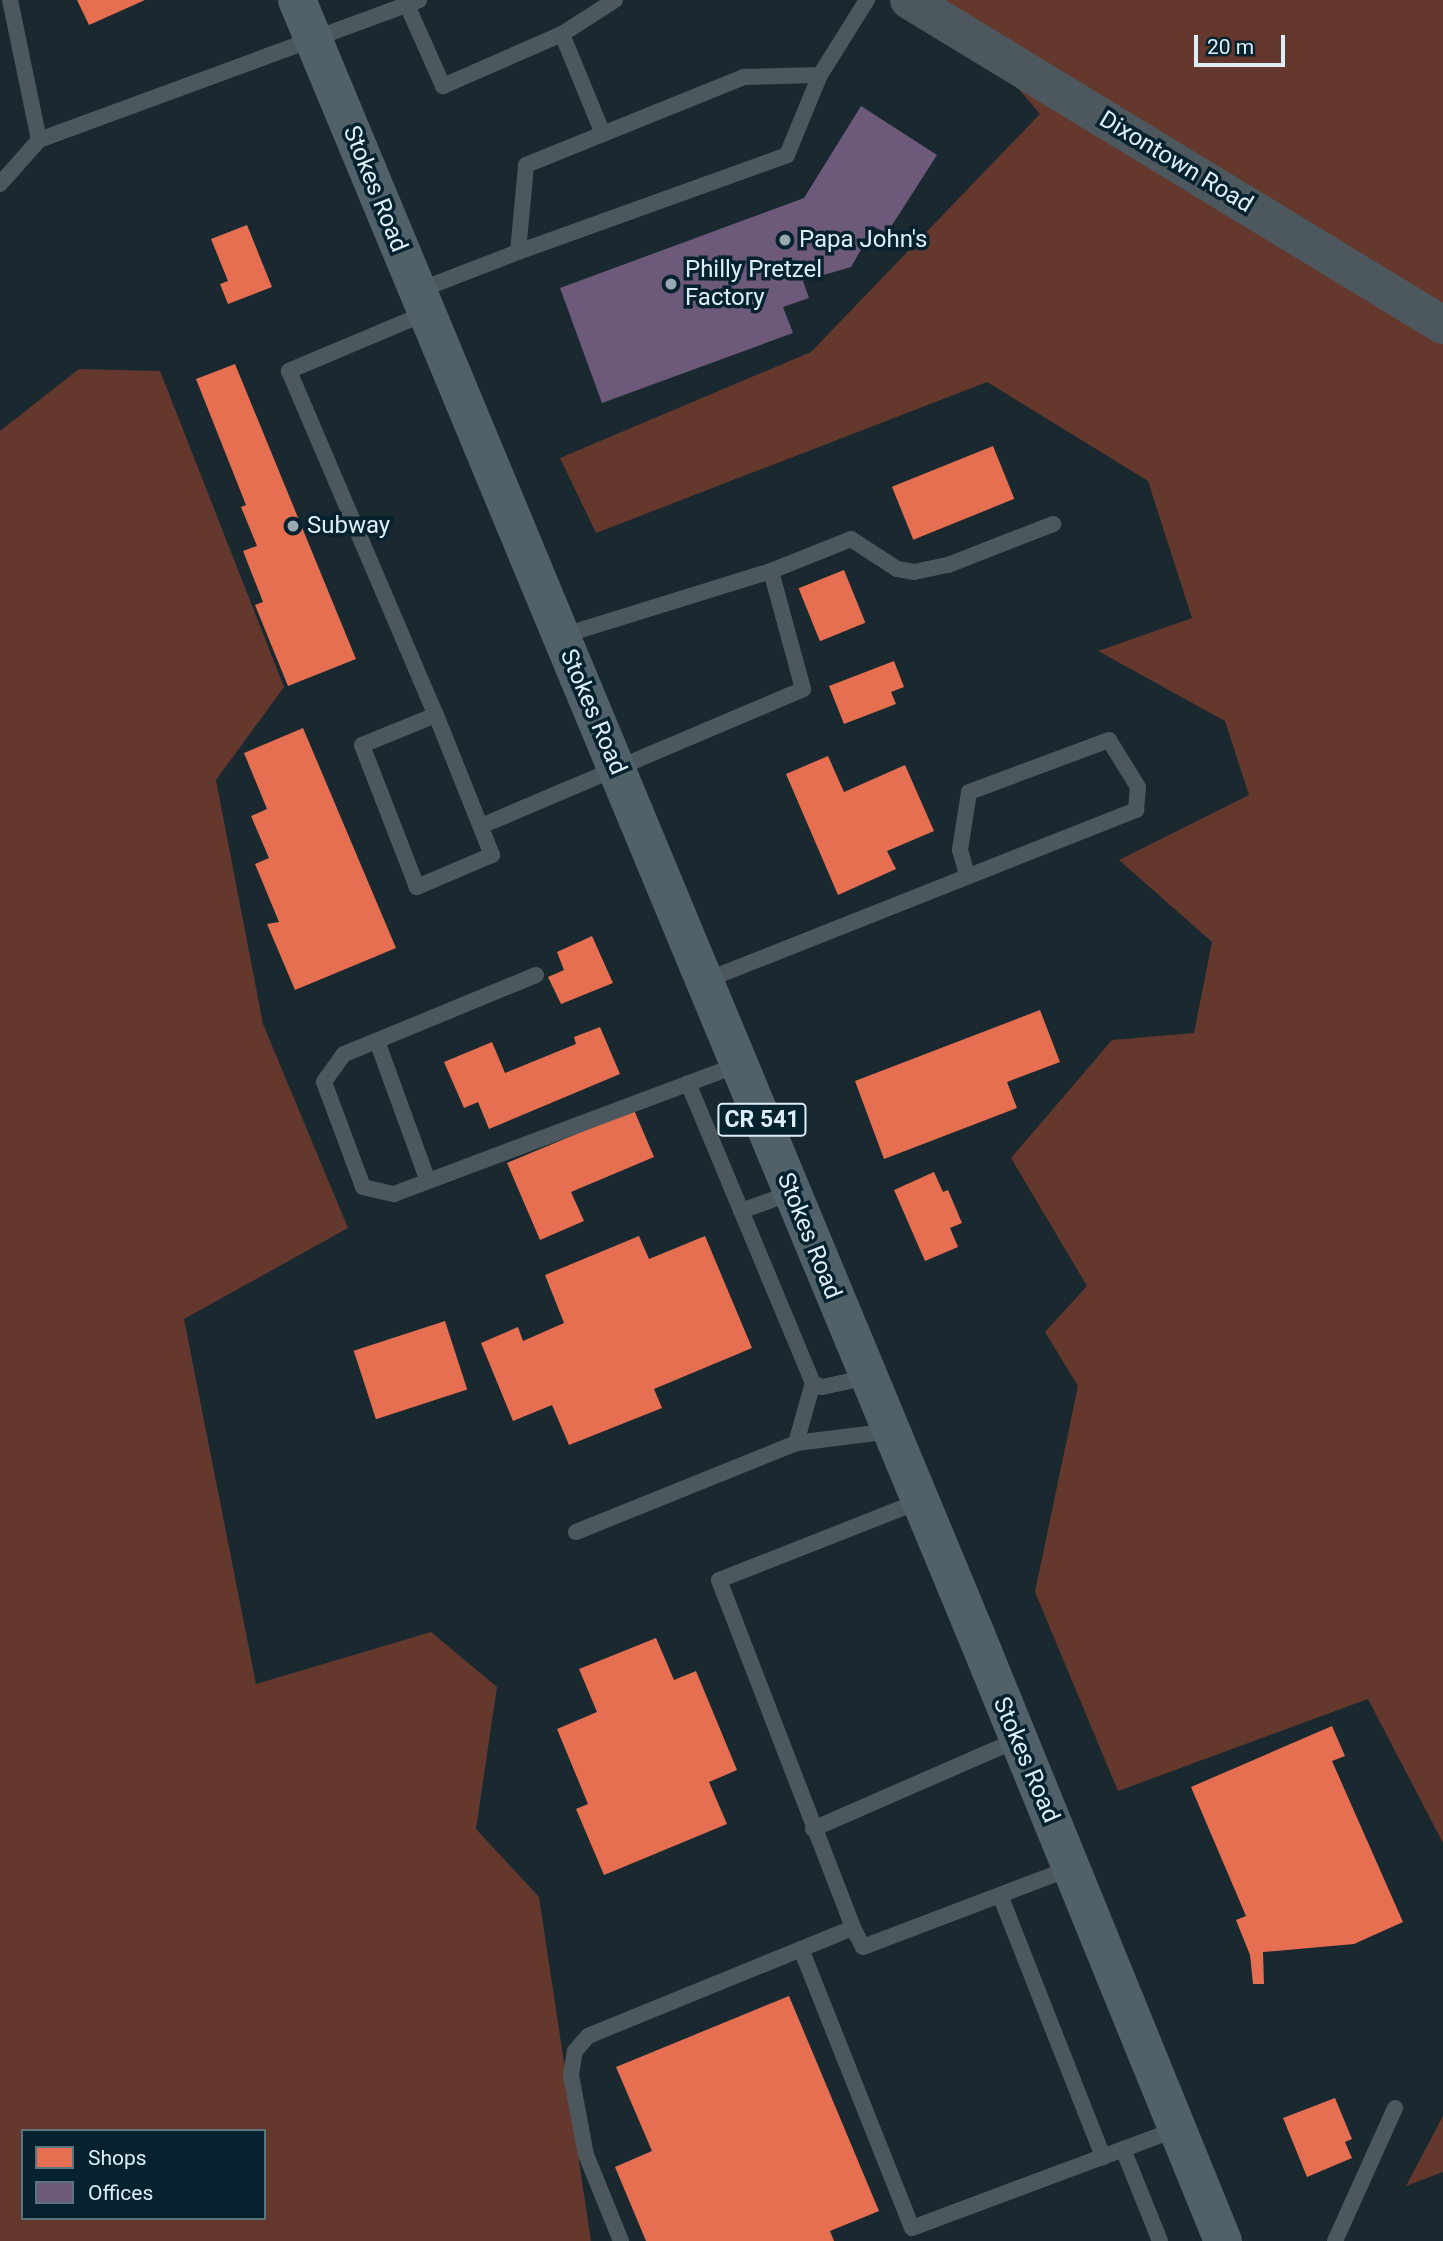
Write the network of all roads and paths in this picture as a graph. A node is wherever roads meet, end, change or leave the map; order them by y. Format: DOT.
graph roads {
  1 [pos="10,0"];
  2 [pos="297,0"];
  3 [pos="615,0"];
  4 [pos="867,0"];
  5 [pos="909,0"];
  6 [pos="413,2"];
  7 [pos="562,34"];
  8 [pos="313,40"];
  9 [pos="820,75"];
  10 [pos="603,134"];
  11 [pos="39,140"];
  12 [pos="0,184"];
  13 [pos="518,252"];
  14 [pos="421,302"];
  15 [pos="1436,313"];
  16 [pos="1053,524"];
  17 [pos="771,570"];
  18 [pos="561,636"];
  19 [pos="436,715"];
  20 [pos="616,769"];
  21 [pos="481,826"];
  22 [pos="967,874"];
  23 [pos="536,975"];
  24 [pos="704,981"];
  25 [pos="377,1041"];
  26 [pos="738,1064"];
  27 [pos="688,1083"];
  28 [pos="428,1181"];
  29 [pos="791,1193"];
  30 [pos="741,1211"];
  31 [pos="869,1377"];
  32 [pos="813,1383"];
  33 [pos="891,1431"];
  34 [pos="796,1443"];
  35 [pos="920,1501"];
  36 [pos="576,1532"];
  37 [pos="1017,1740"];
  38 [pos="813,1829"];
  39 [pos="1071,1868"];
  40 [pos="1000,1895"];
  41 [pos="853,1928"];
  42 [pos="801,1949"];
  43 [pos="1395,2108"];
  44 [pos="1177,2129"];
  45 [pos="1123,2149"];
  46 [pos="1103,2157"];
  47 [pos="621,2241"];
  48 [pos="1160,2241"];
  49 [pos="1223,2241"];
  50 [pos="1335,2241"];
  1 -- 11 [label="lane"];
  2 -- 8 [label="main road, Stokes Road / CR 541"];
  3 -- 7 [label="lane"];
  4 -- 9 [label="lane"];
  5 -- 15 [label="street, Dixontown Road"];
  6 -- 7 [label="lane"];
  6 -- 8 [label="lane"];
  7 -- 10 [label="lane"];
  8 -- 11 [label="lane"];
  8 -- 14 [label="main road, Stokes Road / CR 541"];
  9 -- 10 [label="lane"];
  9 -- 13 [label="lane"];
  10 -- 13 [label="lane"];
  11 -- 12 [label="lane"];
  13 -- 14 [label="lane"];
  14 -- 18 [label="main road, Stokes Road / CR 541"];
  14 -- 19 [label="lane"];
  16 -- 17 [label="lane"];
  17 -- 18 [label="lane"];
  17 -- 20 [label="lane"];
  18 -- 20 [label="main road, Stokes Road / CR 541"];
  19 -- 21 [label="lane"];
  19 -- 21 [label="lane"];
  20 -- 21 [label="lane"];
  20 -- 24 [label="main road, Stokes Road / CR 541"];
  22 -- 22 [label="lane"];
  22 -- 24 [label="lane"];
  23 -- 25 [label="lane"];
  24 -- 26 [label="main road, Stokes Road / CR 541"];
  25 -- 28 [label="lane"];
  25 -- 28 [label="lane"];
  26 -- 27 [label="lane"];
  26 -- 29 [label="main road, Stokes Road / CR 541"];
  27 -- 28 [label="lane"];
  27 -- 30 [label="lane"];
  29 -- 30 [label="lane"];
  29 -- 31 [label="main road, Stokes Road / CR 541"];
  30 -- 32 [label="lane"];
  31 -- 32 [label="lane"];
  31 -- 33 [label="main road, Stokes Road / CR 541"];
  32 -- 34 [label="lane"];
  33 -- 34 [label="lane"];
  33 -- 35 [label="main road, Stokes Road / CR 541"];
  34 -- 36 [label="lane"];
  35 -- 37 [label="main road, Stokes Road / CR 541"];
  35 -- 38 [label="lane"];
  37 -- 38 [label="lane"];
  37 -- 39 [label="main road, Stokes Road / CR 541"];
  38 -- 41 [label="lane"];
  39 -- 40 [label="lane"];
  39 -- 44 [label="main road, Stokes Road / CR 541"];
  40 -- 41 [label="lane"];
  40 -- 46 [label="lane"];
  41 -- 42 [label="lane"];
  42 -- 46 [label="lane"];
  42 -- 47 [label="lane"];
  43 -- 50 [label="lane"];
  44 -- 45 [label="lane"];
  44 -- 49 [label="main road, Stokes Road / CR 541"];
  45 -- 46 [label="lane"];
  45 -- 48 [label="lane"];
}
